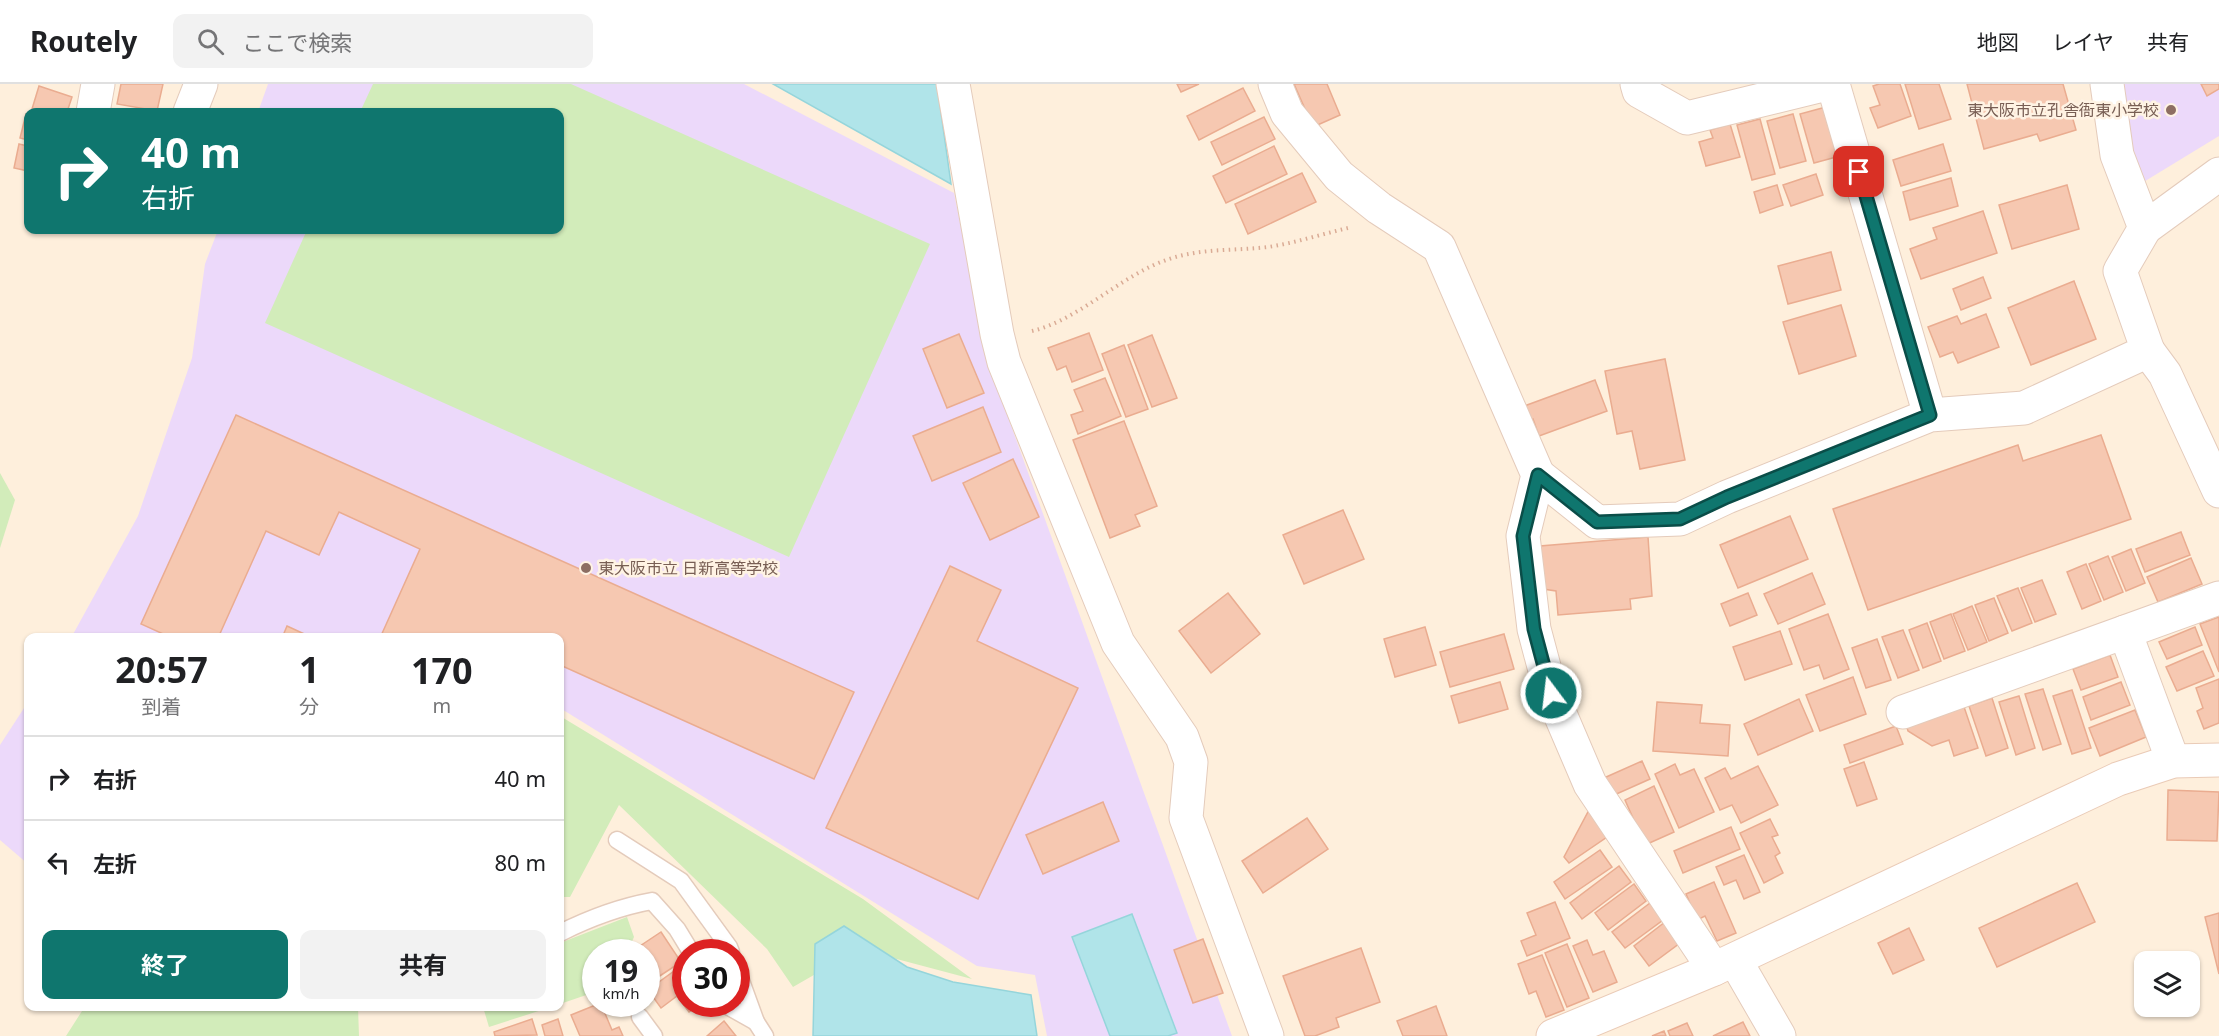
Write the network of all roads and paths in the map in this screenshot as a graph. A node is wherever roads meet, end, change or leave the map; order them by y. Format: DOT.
graph roads {
  1 [pos="98,84"];
  2 [pos="201,84"];
  3 [pos="953,84"];
  4 [pos="1275,84"];
  5 [pos="1637,84"];
  6 [pos="1827,84"];
  7 [pos="1833,84"];
  8 [pos="2108,84"];
  9 [pos="94,108"];
  10 [pos="192,108"];
  11 [pos="2219,174"];
  12 [pos="1379,208"];
  13 [pos="2145,228"];
  14 [pos="997,334"];
  15 [pos="2148,351"];
  16 [pos="1930,415"];
  17 [pos="1538,475"];
  18 [pos="2219,491"];
  19 [pos="2219,598"];
  20 [pos="2125,632"];
  21 [pos="1903,712"];
  22 [pos="2219,760"];
  23 [pos="2173,761"];
  24 [pos="616,840"];
  25 [pos="564,931"];
  26 [pos="683,939"];
  27 [pos="723,939"];
  28 [pos="1724,964"];
  29 [pos="750,1003"];
  30 [pos="640,1017"];
  31 [pos="743,1017"];
  32 [pos="760,1029"];
  33 [pos="654,1036"];
  34 [pos="1267,1036"];
  35 [pos="1553,1036"];
  36 [pos="1779,1036"];
  1 -- 9 [label="street"];
  2 -- 10 [label="street"];
  3 -- 14 [label="street"];
  4 -- 12 [label="street"];
  5 -- 6 [label="street"];
  7 -- 16 [label="street"];
  8 -- 13 [label="street"];
  11 -- 13 [label="street"];
  12 -- 14 [label="path"];
  12 -- 17 [label="street"];
  13 -- 15 [label="street"];
  14 -- 34 [label="street"];
  15 -- 16 [label="street"];
  15 -- 18 [label="street"];
  16 -- 17 [label="street"];
  17 -- 28 [label="street"];
  19 -- 20 [label="street"];
  20 -- 21 [label="street"];
  20 -- 23 [label="street"];
  22 -- 23 [label="street"];
  23 -- 28 [label="street"];
  24 -- 27 [label="lane"];
  25 -- 26 [label="lane"];
  28 -- 35 [label="street"];
  28 -- 36 [label="street"];
  29 -- 32 [label="lane"];
  30 -- 33 [label="lane"];
  31 -- 32 [label="lane"];
}
